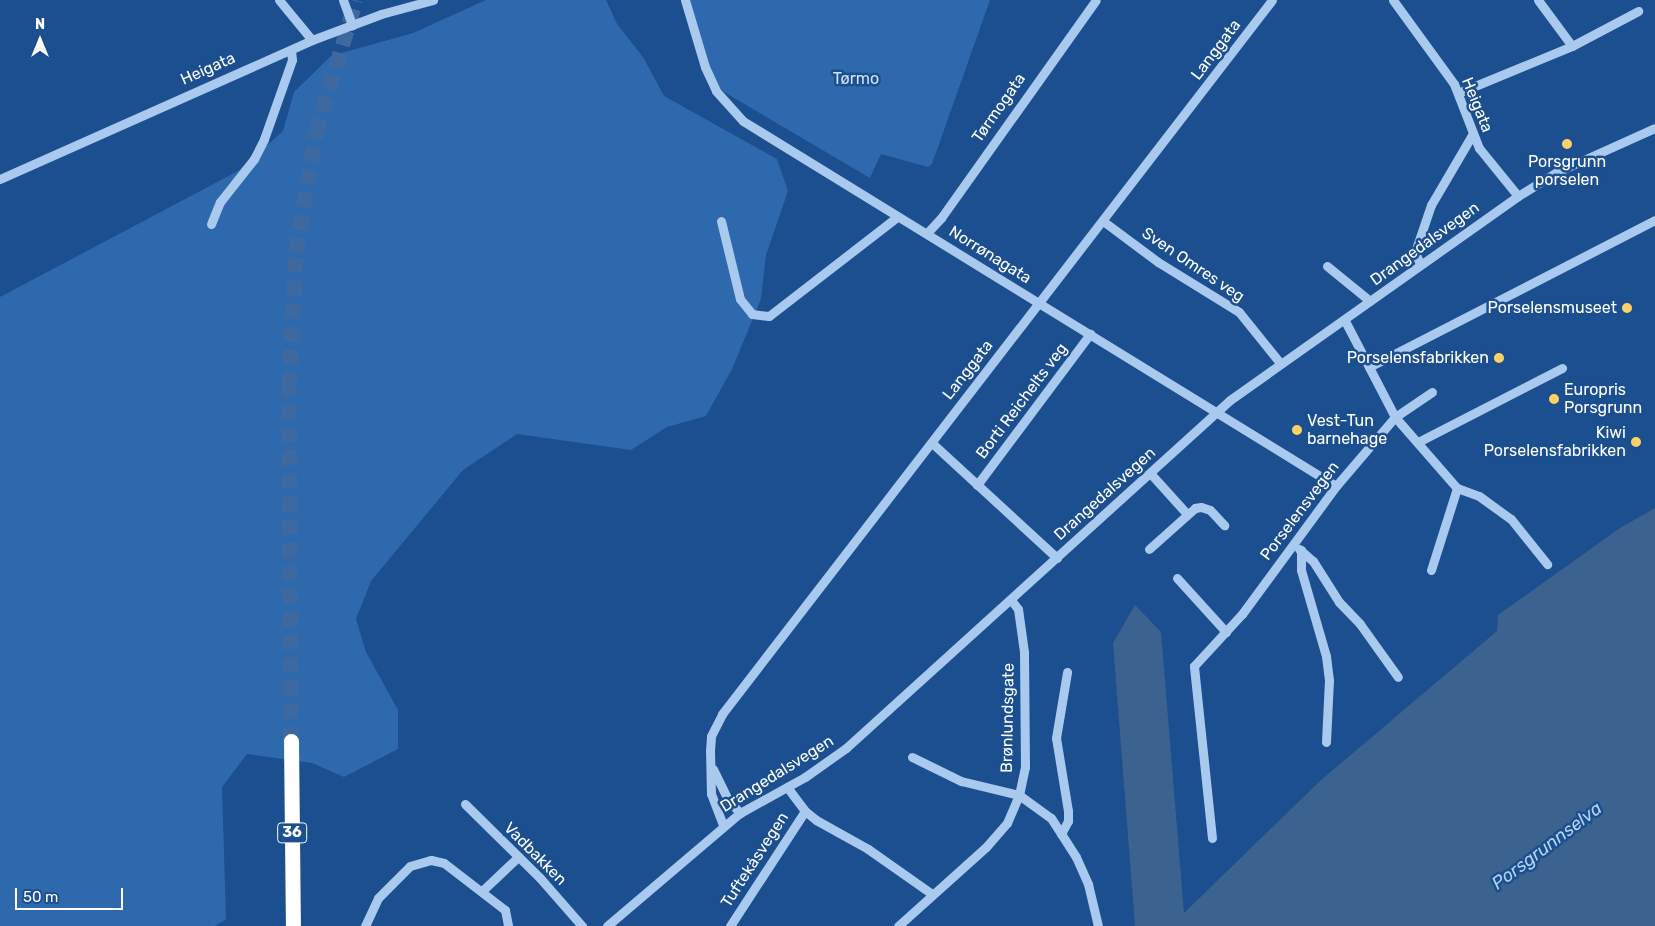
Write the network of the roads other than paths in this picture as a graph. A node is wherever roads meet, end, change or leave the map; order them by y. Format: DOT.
graph roads {
  1 [pos="279,0"];
  2 [pos="343,0"];
  3 [pos="433,0"];
  4 [pos="685,0"];
  5 [pos="1096,0"];
  6 [pos="1272,0"];
  7 [pos="1393,0"];
  8 [pos="1538,0"];
  9 [pos="1638,11"];
  10 [pos="352,25"];
  11 [pos="312,40"];
  12 [pos="1572,46"];
  13 [pos="291,50"];
  14 [pos="1458,93"];
  15 [pos="1655,128"];
  16 [pos="1472,135"];
  17 [pos="0,179"];
  18 [pos="1518,196"];
  19 [pos="897,217"];
  20 [pos="1103,220"];
  21 [pos="1655,220"];
  22 [pos="721,222"];
  23 [pos="211,224"];
  24 [pos="927,233"];
  25 [pos="1420,264"];
  26 [pos="1327,266"];
  27 [pos="1370,301"];
  28 [pos="1039,303"];
  29 [pos="1344,319"];
  30 [pos="1090,334"];
  31 [pos="1280,363"];
  32 [pos="1369,367"];
  33 [pos="1562,368"];
  34 [pos="1432,392"];
  35 [pos="1215,412"];
  36 [pos="1395,417"];
  37 [pos="1418,442"];
  38 [pos="932,443"];
  39 [pos="1150,473"];
  40 [pos="977,484"];
  41 [pos="1336,486"];
  42 [pos="1457,488"];
  43 [pos="1187,514"];
  44 [pos="1224,524"];
  45 [pos="1293,544"];
  46 [pos="1149,549"];
  47 [pos="1301,550"];
  48 [pos="1057,558"];
  49 [pos="1547,564"];
  50 [pos="1431,570"];
  51 [pos="1177,578"];
  52 [pos="1011,600"];
  53 [pos="1226,632"];
  54 [pos="1067,672"];
  55 [pos="1398,678"];
  56 [pos="291,741"];
  57 [pos="1326,742"];
  58 [pos="912,757"];
  59 [pos="711,767"];
  60 [pos="788,787"];
  61 [pos="1019,794"];
  62 [pos="465,804"];
  63 [pos="805,811"];
  64 [pos="740,813"];
  65 [pos="723,825"];
  66 [pos="1061,834"];
  67 [pos="1212,838"];
  68 [pos="518,857"];
  69 [pos="482,891"];
  70 [pos="932,894"];
  71 [pos="293,926"];
  72 [pos="365,926"];
  73 [pos="508,926"];
  74 [pos="582,926"];
  75 [pos="607,926"];
  76 [pos="730,926"];
  77 [pos="898,926"];
  78 [pos="1098,926"];
  1 -- 11 [label="street"];
  2 -- 10 [label="street"];
  3 -- 10 [label="street, Heigata"];
  4 -- 19 [label="street, Norrønagata"];
  5 -- 24 [label="street, Tørmogata"];
  6 -- 20 [label="street, Langgata"];
  7 -- 14 [label="street, Heigata"];
  8 -- 12 [label="street"];
  9 -- 12 [label="street"];
  10 -- 11 [label="street, Heigata"];
  11 -- 13 [label="street, Heigata"];
  12 -- 14 [label="street"];
  13 -- 17 [label="street, Heigata"];
  13 -- 23 [label="street"];
  14 -- 16 [label="street, Heigata"];
  15 -- 18 [label="street, Drangedalsvegen"];
  16 -- 18 [label="street, Heigata"];
  16 -- 25 [label="street"];
  18 -- 25 [label="street, Drangedalsvegen"];
  19 -- 22 [label="street"];
  19 -- 24 [label="street, Norrønagata"];
  20 -- 28 [label="street, Langgata"];
  20 -- 31 [label="street, Sven Omres veg"];
  21 -- 32 [label="street"];
  24 -- 28 [label="street, Norrønagata"];
  25 -- 27 [label="street, Drangedalsvegen"];
  26 -- 27 [label="street"];
  27 -- 29 [label="street, Drangedalsvegen"];
  28 -- 30 [label="street, Norrønagata"];
  28 -- 38 [label="street, Langgata"];
  29 -- 31 [label="street, Drangedalsvegen"];
  29 -- 32 [label="street"];
  30 -- 35 [label="street, Norrønagata"];
  30 -- 40 [label="street, Borti Reichelts veg"];
  31 -- 35 [label="street, Drangedalsvegen"];
  32 -- 36 [label="street"];
  33 -- 37 [label="street"];
  34 -- 36 [label="street, Porselensvegen"];
  35 -- 39 [label="street, Drangedalsvegen"];
  35 -- 41 [label="street, Norrønagata"];
  36 -- 37 [label="street"];
  36 -- 41 [label="street, Porselensvegen"];
  37 -- 42 [label="street"];
  38 -- 40 [label="street"];
  38 -- 59 [label="street, Langgata"];
  39 -- 43 [label="street"];
  39 -- 48 [label="street, Drangedalsvegen"];
  40 -- 48 [label="street"];
  41 -- 45 [label="street, Porselensvegen"];
  42 -- 49 [label="street"];
  42 -- 50 [label="street"];
  43 -- 44 [label="street"];
  43 -- 46 [label="street"];
  45 -- 47 [label="street"];
  45 -- 53 [label="street, Porselensvegen"];
  47 -- 55 [label="street"];
  47 -- 57 [label="street"];
  48 -- 52 [label="street, Drangedalsvegen"];
  51 -- 53 [label="street"];
  52 -- 60 [label="street, Drangedalsvegen"];
  52 -- 61 [label="street, Brønlundsgate"];
  53 -- 67 [label="street, Porselensvegen"];
  54 -- 66 [label="street"];
  56 -- 71 [label="highway, 36"];
  58 -- 61 [label="street"];
  59 -- 64 [label="street, Langgata"];
  59 -- 65 [label="street, Langgata"];
  60 -- 63 [label="street"];
  60 -- 64 [label="street, Drangedalsvegen"];
  61 -- 66 [label="street"];
  61 -- 70 [label="street, Brønlundsgate"];
  62 -- 68 [label="street, Vadbakken"];
  63 -- 70 [label="street"];
  63 -- 76 [label="street, Tuftekåsvegen"];
  64 -- 65 [label="street, Drangedalsvegen"];
  65 -- 75 [label="street, Drangedalsvegen"];
  66 -- 78 [label="street"];
  68 -- 69 [label="street"];
  68 -- 74 [label="street, Vadbakken"];
  69 -- 72 [label="street"];
  69 -- 73 [label="street"];
  70 -- 77 [label="street, Brønlundsgate"];
}
